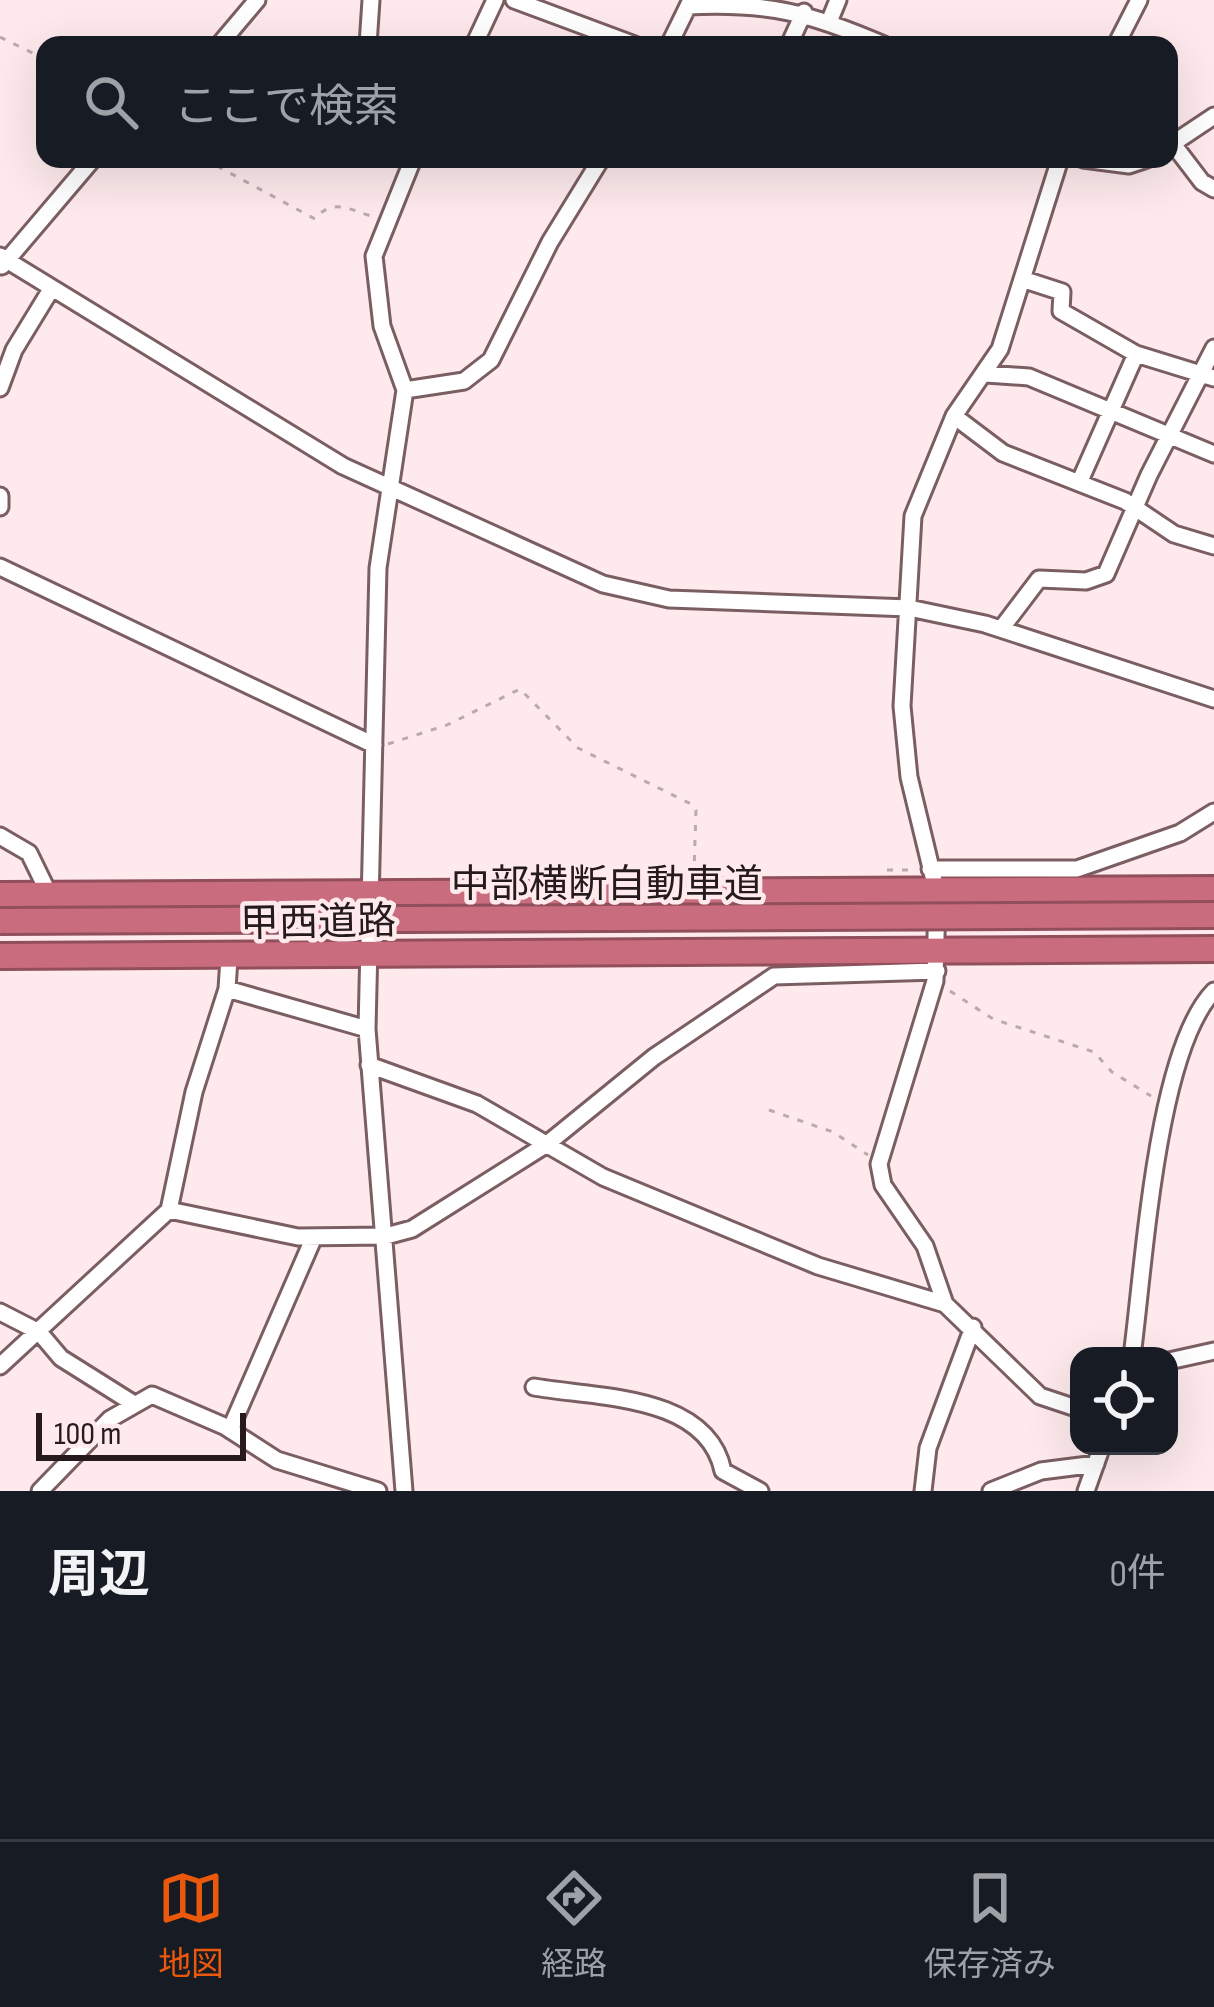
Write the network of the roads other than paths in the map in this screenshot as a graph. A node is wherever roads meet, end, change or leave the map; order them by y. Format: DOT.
graph roads {
  1 [pos="257,0"];
  2 [pos="371,0"];
  3 [pos="495,0"];
  4 [pos="514,0"];
  5 [pos="838,0"];
  6 [pos="1139,0"];
  7 [pos="689,3"];
  8 [pos="804,12"];
  9 [pos="829,22"];
  10 [pos="231,36"];
  11 [pos="369,36"];
  12 [pos="478,36"];
  13 [pos="610,36"];
  14 [pos="673,36"];
  15 [pos="793,36"];
  16 [pos="862,36"];
  17 [pos="1121,36"];
  18 [pos="1214,116"];
  19 [pos="1178,140"];
  20 [pos="1178,153"];
  21 [pos="85,168"];
  22 [pos="409,168"];
  23 [pos="595,168"];
  24 [pos="1057,168"];
  25 [pos="1214,189"];
  26 [pos="3,262"];
  27 [pos="1022,279"];
  28 [pos="50,291"];
  29 [pos="1214,348"];
  30 [pos="1136,354"];
  31 [pos="986,374"];
  32 [pos="1207,376"];
  33 [pos="0,388"];
  34 [pos="405,390"];
  35 [pos="1112,410"];
  36 [pos="954,416"];
  37 [pos="1169,438"];
  38 [pos="1214,454"];
  39 [pos="1079,483"];
  40 [pos="390,488"];
  41 [pos="0,496"];
  42 [pos="0,507"];
  43 [pos="1137,510"];
  44 [pos="1214,546"];
  45 [pos="0,567"];
  46 [pos="909,608"];
  47 [pos="1000,629"];
  48 [pos="1214,699"];
  49 [pos="374,745"];
  50 [pos="1214,812"];
  51 [pos="0,836"];
  52 [pos="934,881"];
  53 [pos="1214,890"];
  54 [pos="0,895"];
  55 [pos="50,896"];
  56 [pos="370,896"];
  57 [pos="1214,904"];
  58 [pos="0,911"];
  59 [pos="1214,915"];
  60 [pos="0,921"];
  61 [pos="1214,949"];
  62 [pos="0,956"];
  63 [pos="368,956"];
  64 [pos="229,958"];
  65 [pos="937,968"];
  66 [pos="227,989"];
  67 [pos="1214,991"];
  68 [pos="367,1029"];
  69 [pos="369,1065"];
  70 [pos="547,1144"];
  71 [pos="169,1210"];
  72 [pos="386,1236"];
  73 [pos="314,1237"];
  74 [pos="945,1304"];
  75 [pos="0,1312"];
  76 [pos="974,1328"];
  77 [pos="39,1332"];
  78 [pos="1133,1347"];
  79 [pos="1214,1352"];
  80 [pos="1178,1359"];
  81 [pos="0,1366"];
  82 [pos="534,1387"];
  83 [pos="131,1402"];
  84 [pos="1070,1406"];
  85 [pos="230,1430"];
  86 [pos="1099,1455"];
  87 [pos="1096,1464"];
  88 [pos="40,1491"];
  89 [pos="378,1491"];
  90 [pos="404,1491"];
  91 [pos="760,1491"];
  92 [pos="923,1491"];
  93 [pos="991,1491"];
  94 [pos="1086,1491"];
  1 -- 10 [label="street"];
  2 -- 11 [label="street"];
  3 -- 12 [label="street"];
  4 -- 13 [label="street"];
  5 -- 9 [label="street"];
  6 -- 17 [label="street"];
  7 -- 8 [label="street"];
  7 -- 14 [label="street"];
  8 -- 9 [label="street"];
  8 -- 15 [label="street"];
  9 -- 16 [label="street"];
  18 -- 19 [label="street"];
  20 -- 25 [label="street"];
  21 -- 26 [label="street"];
  22 -- 34 [label="street"];
  23 -- 34 [label="street"];
  24 -- 27 [label="street"];
  26 -- 28 [label="street"];
  27 -- 30 [label="street"];
  27 -- 31 [label="street"];
  28 -- 33 [label="street"];
  28 -- 40 [label="street"];
  29 -- 32 [label="street"];
  30 -- 32 [label="street"];
  30 -- 35 [label="street"];
  31 -- 35 [label="street"];
  31 -- 36 [label="street"];
  32 -- 37 [label="street"];
  34 -- 40 [label="street"];
  35 -- 37 [label="street"];
  35 -- 39 [label="street"];
  36 -- 39 [label="street"];
  36 -- 46 [label="street"];
  37 -- 38 [label="street"];
  37 -- 43 [label="street"];
  39 -- 43 [label="street"];
  40 -- 46 [label="street"];
  40 -- 49 [label="street"];
  41 -- 42 [label="street"];
  43 -- 44 [label="street"];
  43 -- 47 [label="street"];
  45 -- 49 [label="street"];
  46 -- 47 [label="street"];
  46 -- 52 [label="street"];
  47 -- 48 [label="street"];
  49 -- 56 [label="street"];
  50 -- 52 [label="street"];
  51 -- 55 [label="street"];
  52 -- 53 [label="highway, 甲西道路"];
  52 -- 56 [label="highway, 甲西道路"];
  52 -- 65 [label="street"];
  54 -- 55 [label="highway, 甲西道路"];
  55 -- 56 [label="highway, 甲西道路"];
  56 -- 63 [label="street"];
  57 -- 58 [label="highway, 中部横断自動車道"];
  59 -- 60 [label="highway, 中部横断自動車道, bridge"];
  61 -- 65 [label="highway, 甲西道路"];
  62 -- 64 [label="highway, 甲西道路"];
  63 -- 64 [label="highway, 甲西道路"];
  63 -- 65 [label="highway, 甲西道路"];
  63 -- 68 [label="street"];
  64 -- 66 [label="street"];
  65 -- 70 [label="street"];
  65 -- 74 [label="street"];
  66 -- 68 [label="street"];
  66 -- 71 [label="street"];
  67 -- 78 [label="street"];
  68 -- 69 [label="street"];
  69 -- 70 [label="street"];
  69 -- 72 [label="street"];
  70 -- 72 [label="street"];
  70 -- 74 [label="street"];
  71 -- 73 [label="street"];
  71 -- 77 [label="street"];
  72 -- 73 [label="street"];
  72 -- 90 [label="street"];
  73 -- 85 [label="street"];
  74 -- 76 [label="street"];
  75 -- 77 [label="street"];
  76 -- 84 [label="street"];
  76 -- 92 [label="street"];
  77 -- 81 [label="street"];
  77 -- 83 [label="street"];
  79 -- 80 [label="street"];
  82 -- 91 [label="street"];
  83 -- 85 [label="street"];
  83 -- 88 [label="street"];
  85 -- 89 [label="street"];
  86 -- 87 [label="street"];
  87 -- 93 [label="street"];
  87 -- 94 [label="street"];
}
